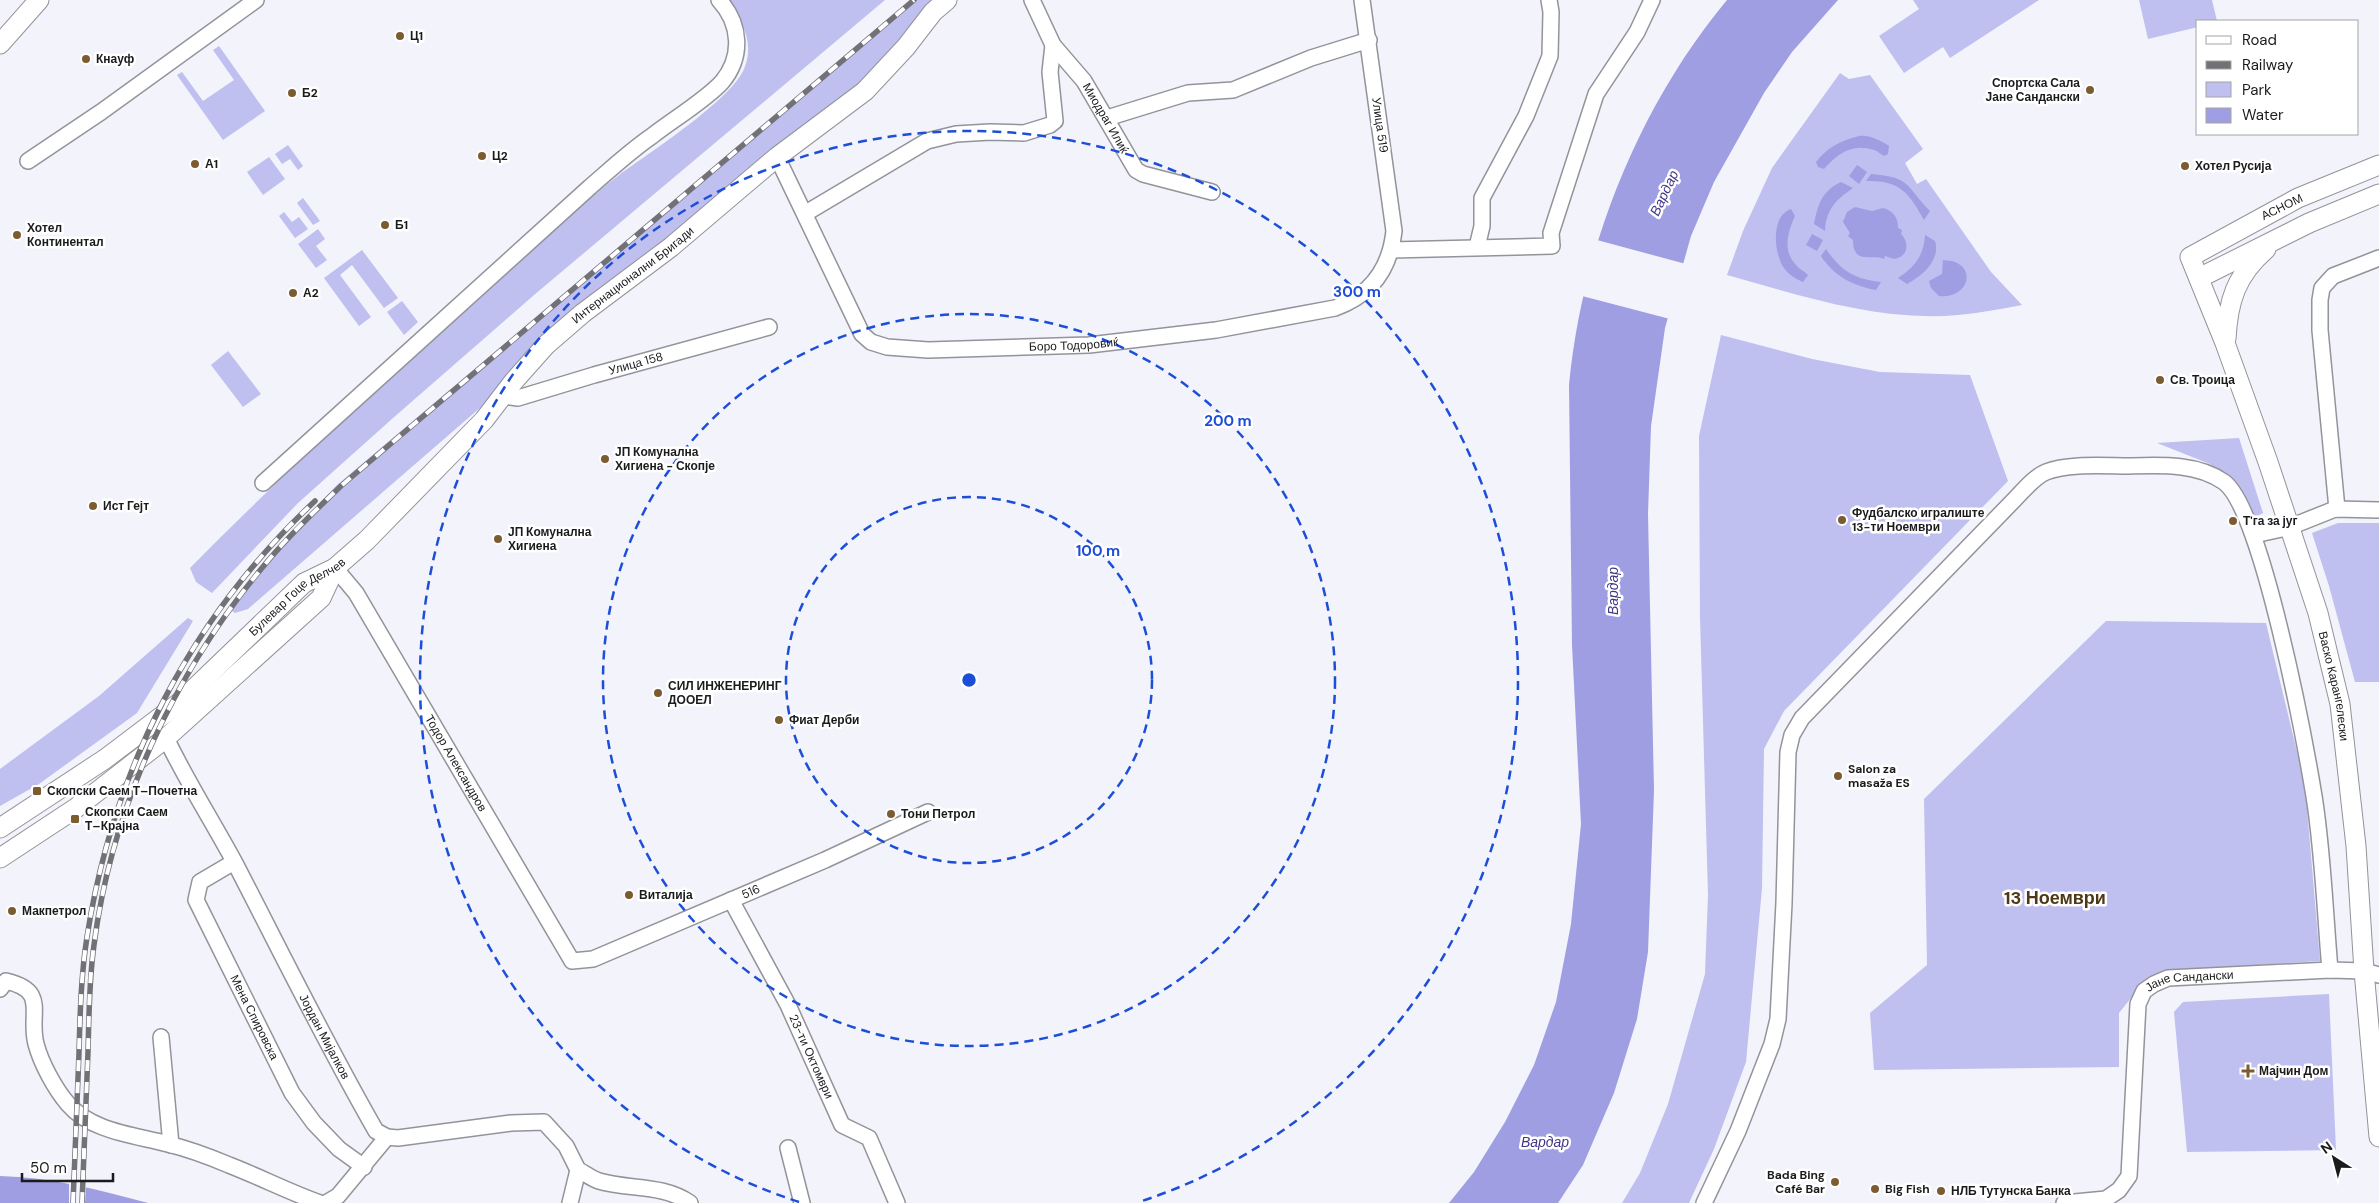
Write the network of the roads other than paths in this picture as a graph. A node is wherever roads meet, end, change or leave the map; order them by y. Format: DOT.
graph roads {
  1 [pos="22,0"];
  2 [pos="39,0"];
  3 [pos="256,0"];
  4 [pos="719,0"];
  5 [pos="947,0"];
  6 [pos="1032,0"];
  7 [pos="1362,0"];
  8 [pos="1549,0"];
  9 [pos="1652,0"];
  10 [pos="0,26"];
  11 [pos="1369,40"];
  12 [pos="0,44"];
  13 [pos="1053,45"];
  14 [pos="1107,118"];
  15 [pos="777,157"];
  16 [pos="28,161"];
  17 [pos="2379,165"];
  18 [pos="1212,192"];
  19 [pos="2379,194"];
  20 [pos="806,214"];
  21 [pos="2287,233"];
  22 [pos="1478,247"];
  23 [pos="1391,250"];
  24 [pos="2190,257"];
  25 [pos="2379,258"];
  26 [pos="2199,278"];
  27 [pos="769,327"];
  28 [pos="2225,343"];
  29 [pos="503,396"];
  30 [pos="263,483"];
  31 [pos="2337,509"];
  32 [pos="2379,510"];
  33 [pos="2290,527"];
  34 [pos="2254,535"];
  35 [pos="335,568"];
  36 [pos="166,738"];
  37 [pos="928,812"];
  38 [pos="0,828"];
  39 [pos="0,858"];
  40 [pos="234,862"];
  41 [pos="731,900"];
  42 [pos="572,961"];
  43 [pos="2330,970"];
  44 [pos="2372,973"];
  45 [pos="0,989"];
  46 [pos="161,1037"];
  47 [pos="387,1137"];
  48 [pos="2379,1137"];
  49 [pos="171,1144"];
  50 [pos="788,1148"];
  51 [pos="364,1167"];
  52 [pos="578,1170"];
  53 [pos="320,1203"];
  54 [pos="326,1203"];
  55 [pos="570,1203"];
  56 [pos="690,1203"];
  57 [pos="802,1203"];
  58 [pos="897,1203"];
  59 [pos="1704,1203"];
  60 [pos="2064,1203"];
  1 -- 10 [label="street"];
  2 -- 12 [label="street"];
  3 -- 16 [label="street"];
  4 -- 30 [label="street"];
  5 -- 15 [label="street, Интернационални Бригади"];
  6 -- 13 [label="street, Миодраг Илиќ"];
  7 -- 11 [label="street, Улица 519"];
  8 -- 22 [label="street"];
  9 -- 22 [label="street"];
  11 -- 14 [label="street"];
  11 -- 23 [label="street, Улица 519"];
  13 -- 14 [label="street, Миодраг Илиќ"];
  13 -- 20 [label="street"];
  14 -- 18 [label="street, Миодраг Илиќ"];
  15 -- 20 [label="street, Боро Тодоровиќ"];
  15 -- 29 [label="street, Интернационални Бригади"];
  17 -- 24 [label="street, АСНОМ"];
  19 -- 21 [label="street"];
  20 -- 23 [label="street, Боро Тодоровиќ"];
  21 -- 26 [label="street"];
  21 -- 28 [label="street"];
  22 -- 23 [label="street"];
  24 -- 26 [label="street, Васко Карангелески"];
  25 -- 31 [label="street"];
  26 -- 28 [label="street, Васко Карангелески"];
  27 -- 29 [label="street, Улица 158"];
  28 -- 33 [label="street, Васко Карангелески"];
  29 -- 35 [label="street, Интернационални Бригади"];
  31 -- 32 [label="street"];
  31 -- 33 [label="street"];
  33 -- 34 [label="street"];
  33 -- 44 [label="street, Васко Карангелески"];
  34 -- 43 [label="street"];
  34 -- 59 [label="street"];
  35 -- 36 [label="street, Булевар Гоце Делчев"];
  35 -- 38 [label="street, Булевар Гоце Делчев"];
  35 -- 42 [label="street, Тодор Александров"];
  36 -- 39 [label="street, Булевар Гоце Делчев"];
  36 -- 40 [label="street, Јордан Мијалков"];
  37 -- 41 [label="street, 516"];
  40 -- 47 [label="street, Јордан Мијалков"];
  40 -- 51 [label="street, Мена Спировска"];
  41 -- 42 [label="street, 516"];
  41 -- 58 [label="street, 23-ти Октомври"];
  43 -- 44 [label="street, Јане Сандански"];
  43 -- 60 [label="street, Јане Сандански"];
  44 -- 48 [label="street, Васко Карангелески"];
  45 -- 49 [label="street"];
  46 -- 49 [label="street"];
  47 -- 51 [label="street"];
  47 -- 52 [label="street"];
  49 -- 53 [label="street"];
  50 -- 57 [label="street"];
  51 -- 54 [label="street"];
  52 -- 55 [label="street"];
  52 -- 56 [label="street"];
}
